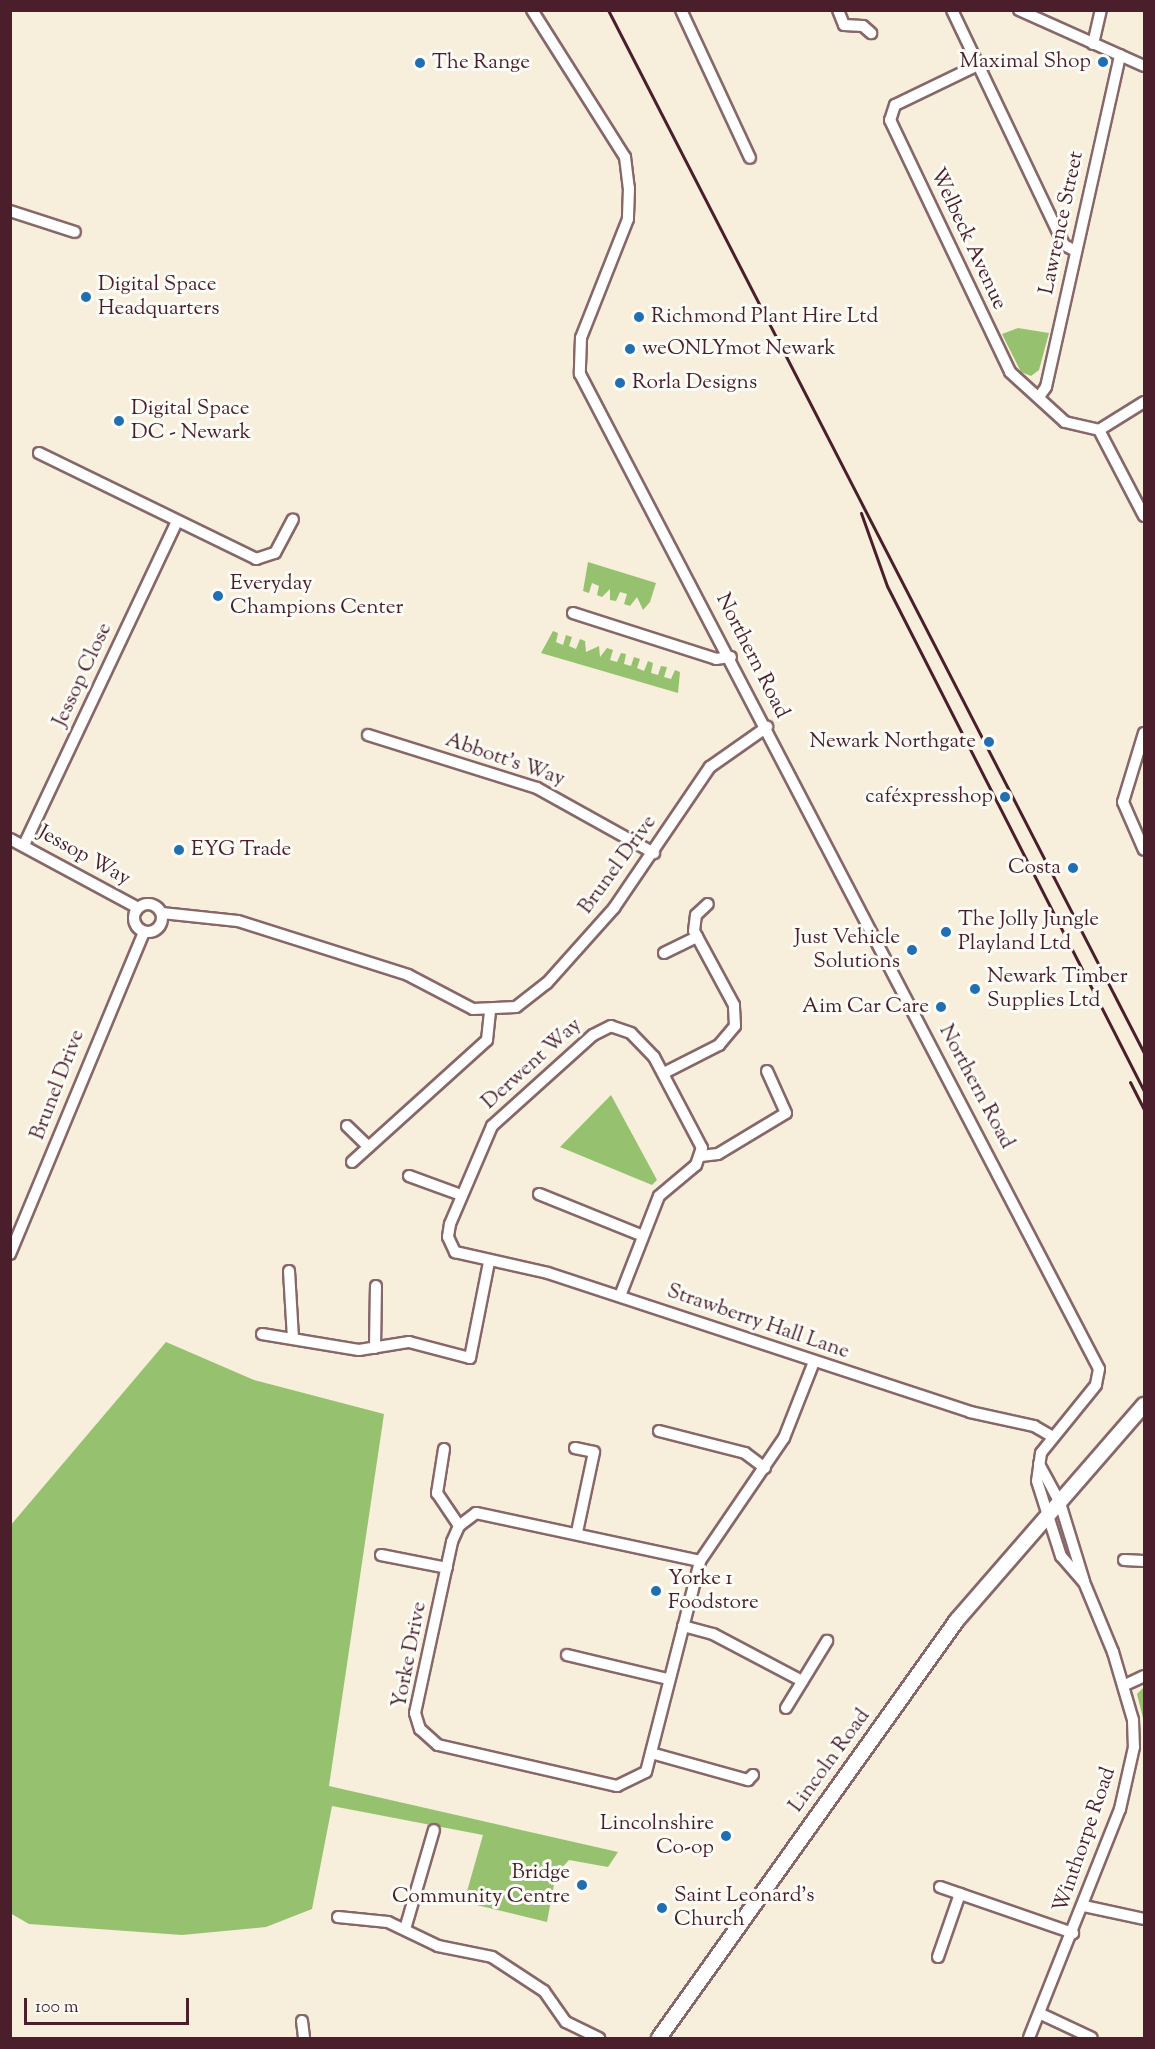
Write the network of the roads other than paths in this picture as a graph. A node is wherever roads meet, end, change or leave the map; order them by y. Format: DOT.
graph roads {
  1 [pos="532,10"];
  2 [pos="681,10"];
  3 [pos="838,10"];
  4 [pos="952,10"];
  5 [pos="1018,10"];
  6 [pos="1101,10"];
  7 [pos="871,33"];
  8 [pos="1093,44"];
  9 [pos="1120,55"];
  10 [pos="978,65"];
  11 [pos="1144,66"];
  12 [pos="750,158"];
  13 [pos="10,211"];
  14 [pos="75,232"];
  15 [pos="1076,251"];
  16 [pos="1039,397"];
  17 [pos="1144,402"];
  18 [pos="1099,430"];
  19 [pos="39,453"];
  20 [pos="1144,516"];
  21 [pos="293,519"];
  22 [pos="177,522"];
  23 [pos="573,613"];
  24 [pos="731,657"];
  25 [pos="767,727"];
  26 [pos="1144,733"];
  27 [pos="368,735"];
  28 [pos="10,839"];
  29 [pos="24,845"];
  30 [pos="1144,850"];
  31 [pos="654,853"];
  32 [pos="708,904"];
  33 [pos="138,908"];
  34 [pos="162,913"];
  35 [pos="144,933"];
  36 [pos="697,937"];
  37 [pos="664,953"];
  38 [pos="490,1012"];
  39 [pos="767,1071"];
  40 [pos="664,1073"];
  41 [pos="347,1126"];
  42 [pos="369,1147"];
  43 [pos="701,1156"];
  44 [pos="352,1162"];
  45 [pos="410,1176"];
  46 [pos="539,1194"];
  47 [pos="461,1196"];
  48 [pos="644,1236"];
  49 [pos="450,1247"];
  50 [pos="10,1254"];
  51 [pos="489,1262"];
  52 [pos="289,1271"];
  53 [pos="376,1286"];
  54 [pos="620,1296"];
  55 [pos="262,1334"];
  56 [pos="293,1339"];
  57 [pos="375,1348"];
  58 [pos="814,1362"];
  59 [pos="1144,1405"];
  60 [pos="659,1431"];
  61 [pos="1053,1437"];
  62 [pos="575,1448"];
  63 [pos="444,1449"];
  64 [pos="1039,1464"];
  65 [pos="765,1468"];
  66 [pos="1060,1503"];
  67 [pos="1046,1516"];
  68 [pos="459,1526"];
  69 [pos="577,1532"];
  70 [pos="381,1555"];
  71 [pos="1124,1560"];
  72 [pos="700,1561"];
  73 [pos="1144,1561"];
  74 [pos="447,1568"];
  75 [pos="1084,1582"];
  76 [pos="682,1626"];
  77 [pos="827,1641"];
  78 [pos="567,1655"];
  79 [pos="1144,1676"];
  80 [pos="668,1679"];
  81 [pos="802,1681"];
  82 [pos="1125,1685"];
  83 [pos="786,1708"];
  84 [pos="1139,1738"];
  85 [pos="651,1753"];
  86 [pos="753,1775"];
  87 [pos="434,1830"];
  88 [pos="940,1887"];
  89 [pos="960,1894"];
  90 [pos="1084,1906"];
  91 [pos="338,1917"];
  92 [pos="1144,1918"];
  93 [pos="405,1929"];
  94 [pos="1073,1933"];
  95 [pos="938,1957"];
  96 [pos="1041,2014"];
  97 [pos="302,2021"];
  98 [pos="304,2038"];
  99 [pos="599,2038"];
  100 [pos="659,2038"];
  101 [pos="1029,2038"];
  102 [pos="1092,2038"];
  1 -- 24 [label="street, Northern Road"];
  2 -- 12 [label="street"];
  3 -- 7 [label="street"];
  4 -- 10 [label="street"];
  5 -- 8 [label="street"];
  6 -- 8 [label="street"];
  8 -- 9 [label="street"];
  9 -- 11 [label="street"];
  9 -- 15 [label="street, Lawrence Street"];
  10 -- 15 [label="street"];
  10 -- 16 [label="street, Welbeck Avenue"];
  13 -- 14 [label="street"];
  15 -- 16 [label="street, Lawrence Street"];
  16 -- 18 [label="street, Welbeck Avenue"];
  17 -- 18 [label="street"];
  18 -- 20 [label="street"];
  19 -- 22 [label="street"];
  21 -- 22 [label="street"];
  22 -- 29 [label="street, Jessop Close"];
  23 -- 24 [label="street"];
  24 -- 25 [label="street, Northern Road"];
  25 -- 31 [label="street, Brunel Drive"];
  25 -- 61 [label="street, Northern Road"];
  26 -- 30 [label="street"];
  27 -- 31 [label="street, Abbott's Way"];
  28 -- 29 [label="street, Jessop Way"];
  29 -- 33 [label="street, Jessop Way"];
  31 -- 38 [label="street, Brunel Drive"];
  32 -- 36 [label="street"];
  33 -- 34 [label="street"];
  33 -- 35 [label="street"];
  34 -- 35 [label="street"];
  34 -- 38 [label="street"];
  35 -- 50 [label="street, Brunel Drive"];
  36 -- 37 [label="street"];
  36 -- 40 [label="street"];
  38 -- 42 [label="street"];
  39 -- 43 [label="street"];
  40 -- 43 [label="street, Derwent Way"];
  40 -- 47 [label="street, Derwent Way"];
  41 -- 42 [label="street"];
  42 -- 44 [label="street"];
  43 -- 48 [label="street"];
  45 -- 47 [label="street"];
  46 -- 48 [label="street"];
  47 -- 49 [label="street, Derwent Way"];
  48 -- 54 [label="street"];
  49 -- 51 [label="street, Strawberry Hall Lane"];
  51 -- 54 [label="street, Strawberry Hall Lane"];
  51 -- 57 [label="street"];
  52 -- 56 [label="street"];
  53 -- 57 [label="street"];
  54 -- 58 [label="street, Strawberry Hall Lane"];
  55 -- 56 [label="street"];
  56 -- 57 [label="street"];
  58 -- 61 [label="street, Strawberry Hall Lane"];
  58 -- 65 [label="street, Yorke Drive"];
  59 -- 66 [label="main road, Lincoln Road"];
  60 -- 65 [label="street"];
  61 -- 64 [label="street, Northern Road"];
  62 -- 69 [label="street"];
  63 -- 68 [label="street"];
  64 -- 66 [label="street"];
  64 -- 67 [label="street, Northern Road"];
  65 -- 72 [label="street, Yorke Drive"];
  66 -- 67 [label="main road, Lincoln Road"];
  66 -- 75 [label="street, Winthorpe Road"];
  67 -- 75 [label="street, Winthorpe Road"];
  67 -- 100 [label="main road, Lincoln Road"];
  68 -- 69 [label="street"];
  68 -- 74 [label="street, Yorke Drive"];
  69 -- 72 [label="street"];
  70 -- 74 [label="street"];
  71 -- 73 [label="street"];
  72 -- 76 [label="street, Yorke Drive"];
  74 -- 85 [label="street, Yorke Drive"];
  75 -- 82 [label="street, Winthorpe Road"];
  76 -- 80 [label="street, Yorke Drive"];
  76 -- 81 [label="street"];
  77 -- 81 [label="street"];
  78 -- 80 [label="street"];
  79 -- 82 [label="street"];
  80 -- 85 [label="street, Yorke Drive"];
  81 -- 83 [label="street"];
  82 -- 84 [label="street, Winthorpe Road"];
  84 -- 90 [label="street, Winthorpe Road"];
  85 -- 86 [label="street"];
  87 -- 93 [label="street"];
  88 -- 89 [label="street"];
  89 -- 94 [label="street"];
  89 -- 95 [label="street"];
  90 -- 92 [label="street"];
  90 -- 94 [label="street, Winthorpe Road"];
  91 -- 93 [label="street"];
  93 -- 99 [label="street"];
  94 -- 96 [label="street, Winthorpe Road"];
  96 -- 101 [label="street, Winthorpe Road"];
  96 -- 102 [label="street"];
  97 -- 98 [label="street"];
}
